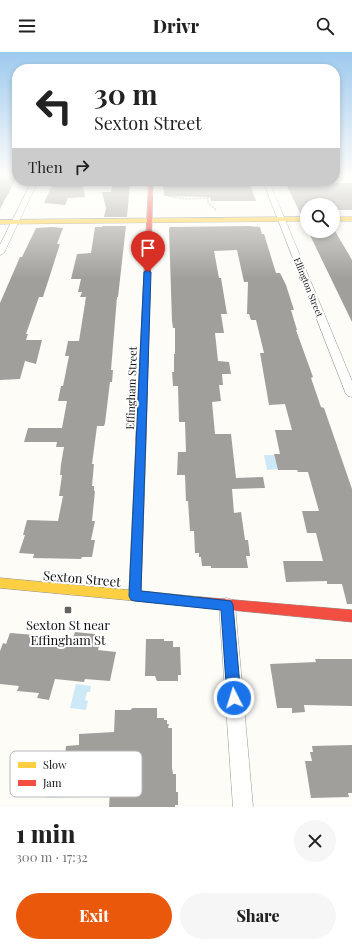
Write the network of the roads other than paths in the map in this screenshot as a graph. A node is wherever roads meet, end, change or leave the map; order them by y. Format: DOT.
graph roads {
  1 [pos="21,209"];
  2 [pos="150,209"];
  3 [pos="278,209"];
  4 [pos="300,219"];
  5 [pos="340,219"];
  6 [pos="352,219"];
  7 [pos="150,220"];
  8 [pos="282,220"];
  9 [pos="0,222"];
  10 [pos="15,222"];
  11 [pos="0,253"];
  12 [pos="352,394"];
  13 [pos="0,583"];
  14 [pos="135,596"];
  15 [pos="227,605"];
  16 [pos="352,616"];
  17 [pos="243,807"];
  1 -- 10 [label="street"];
  2 -- 7 [label="street, Effingham Street"];
  3 -- 8 [label="street, Ellington Street"];
  4 -- 8 [label="street"];
  5 -- 6 [label="street"];
  7 -- 8 [label="street"];
  7 -- 10 [label="street"];
  7 -- 14 [label="street, Effingham Street"];
  8 -- 12 [label="street, Ellington Street"];
  9 -- 10 [label="street"];
  10 -- 11 [label="street"];
  13 -- 14 [label="street, Sexton Street"];
  14 -- 15 [label="street, Sexton Street"];
  15 -- 16 [label="street, Sexton Street"];
  15 -- 17 [label="street"];
}
